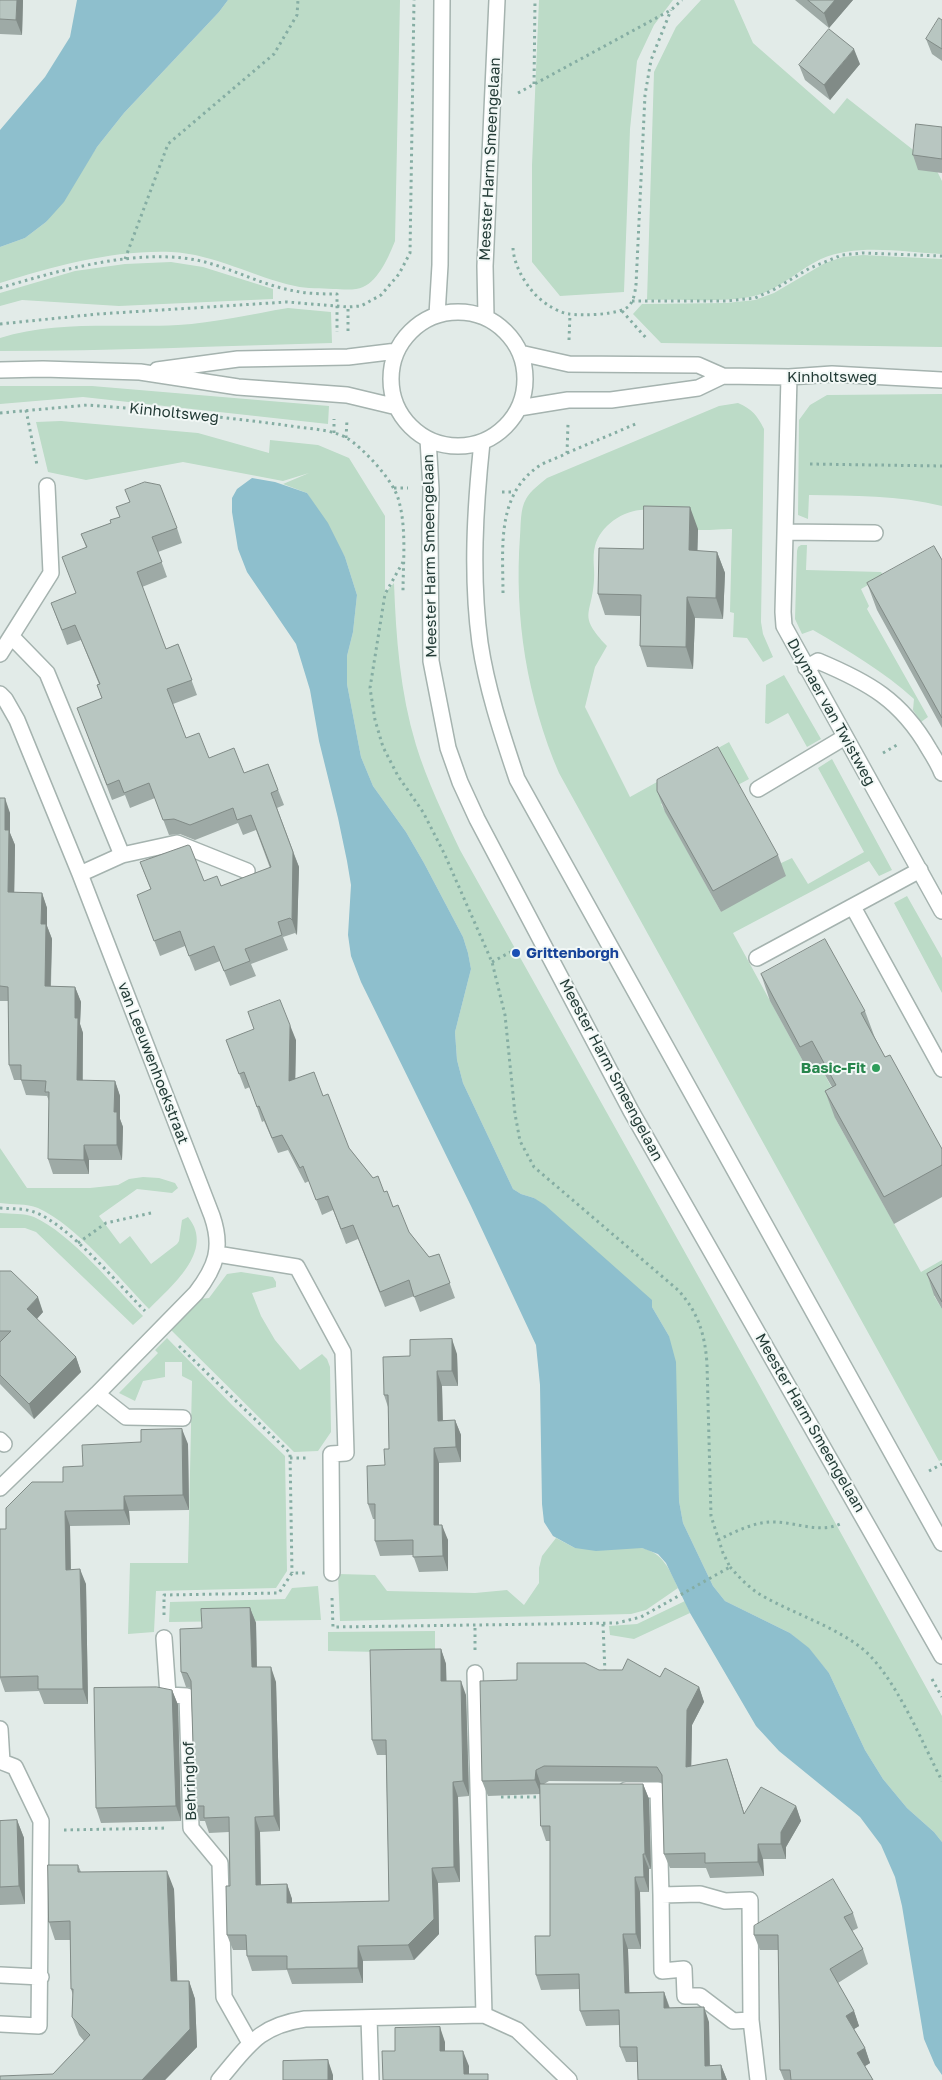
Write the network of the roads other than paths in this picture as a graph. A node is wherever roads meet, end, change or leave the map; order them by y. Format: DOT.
graph roads {
  1 [pos="442,0"];
  2 [pos="497,0"];
  3 [pos="437,315"];
  4 [pos="486,317"];
  5 [pos="397,351"];
  6 [pos="520,353"];
  7 [pos="0,370"];
  8 [pos="140,372"];
  9 [pos="723,376"];
  10 [pos="789,377"];
  11 [pos="942,380"];
  12 [pos="397,407"];
  13 [pos="518,408"];
  14 [pos="428,439"];
  15 [pos="482,442"];
  16 [pos="47,486"];
  17 [pos="785,532"];
  18 [pos="875,533"];
  19 [pos="12,637"];
  20 [pos="0,654"];
  21 [pos="806,668"];
  22 [pos="0,694"];
  23 [pos="845,737"];
  24 [pos="942,773"];
  25 [pos="758,789"];
  26 [pos="122,856"];
  27 [pos="920,870"];
  28 [pos="247,871"];
  29 [pos="80,874"];
  30 [pos="941,906"];
  31 [pos="853,907"];
  32 [pos="757,958"];
  33 [pos="942,1069"];
  34 [pos="217,1254"];
  35 [pos="97,1394"];
  36 [pos="183,1418"];
  37 [pos="0,1488"];
  38 [pos="942,1543"];
  39 [pos="332,1573"];
  40 [pos="164,1638"];
  41 [pos="942,1656"];
  42 [pos="475,1673"];
  43 [pos="0,1729"];
  44 [pos="1,1762"];
  45 [pos="610,1790"];
  46 [pos="661,1896"];
  47 [pos="0,1975"];
  48 [pos="41,1977"];
  49 [pos="484,2015"];
  50 [pos="369,2018"];
  51 [pos="751,2020"];
  52 [pos="0,2024"];
  53 [pos="250,2043"];
  54 [pos="219,2080"];
  55 [pos="371,2080"];
  56 [pos="569,2080"];
  57 [pos="758,2080"];
  1 -- 3 [label="street"];
  2 -- 4 [label="street, Meester Harm Smeengelaan"];
  3 -- 4 [label="street"];
  3 -- 5 [label="street"];
  4 -- 6 [label="street"];
  5 -- 8 [label="street"];
  5 -- 12 [label="street"];
  6 -- 9 [label="street, Kinholtsweg"];
  6 -- 13 [label="street"];
  7 -- 8 [label="street"];
  8 -- 12 [label="street"];
  9 -- 10 [label="street, Kinholtsweg"];
  9 -- 13 [label="street, Kinholtsweg"];
  10 -- 11 [label="street, Kinholtsweg"];
  10 -- 17 [label="street, Duymaer van Twistweg"];
  12 -- 14 [label="street"];
  13 -- 15 [label="street"];
  14 -- 15 [label="street"];
  14 -- 41 [label="street, Meester Harm Smeengelaan"];
  15 -- 38 [label="street"];
  16 -- 19 [label="street"];
  17 -- 18 [label="street"];
  17 -- 21 [label="street, Duymaer van Twistweg"];
  19 -- 20 [label="street"];
  19 -- 26 [label="street"];
  21 -- 23 [label="street, Duymaer van Twistweg"];
  21 -- 24 [label="street"];
  22 -- 29 [label="street, van Leeuwenhoekstraat"];
  23 -- 25 [label="street"];
  23 -- 27 [label="street, Duymaer van Twistweg"];
  26 -- 28 [label="street"];
  26 -- 29 [label="street"];
  27 -- 30 [label="street, Duymaer van Twistweg"];
  27 -- 31 [label="street"];
  29 -- 34 [label="street, van Leeuwenhoekstraat"];
  31 -- 32 [label="street"];
  31 -- 33 [label="street"];
  34 -- 35 [label="street, van Leeuwenhoekstraat"];
  34 -- 39 [label="street"];
  35 -- 36 [label="street"];
  35 -- 37 [label="street, van Leeuwenhoekstraat"];
  40 -- 53 [label="street, Behringhof"];
  42 -- 49 [label="street"];
  43 -- 44 [label="street"];
  44 -- 48 [label="street"];
  45 -- 46 [label="street"];
  46 -- 51 [label="street"];
  46 -- 51 [label="street"];
  47 -- 48 [label="street"];
  48 -- 52 [label="street"];
  49 -- 50 [label="street"];
  49 -- 56 [label="street"];
  50 -- 53 [label="street"];
  50 -- 55 [label="street"];
  51 -- 57 [label="street"];
  53 -- 54 [label="street"];
}
